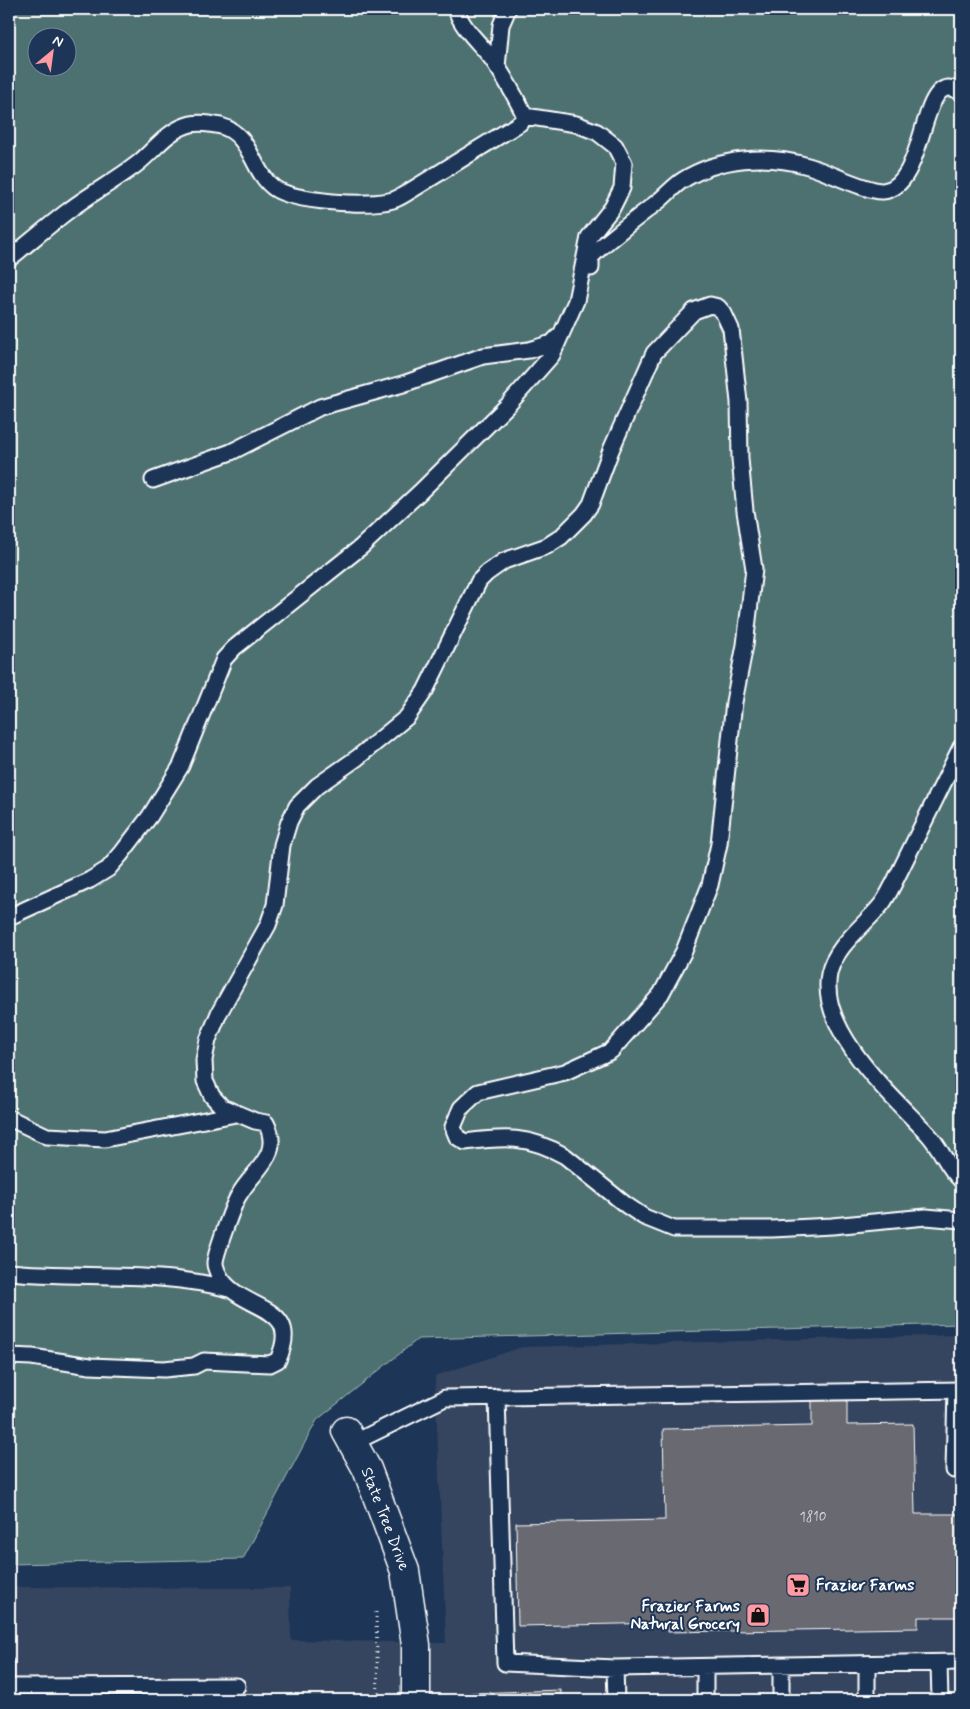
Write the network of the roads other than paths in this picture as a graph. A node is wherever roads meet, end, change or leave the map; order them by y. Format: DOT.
graph roads {
  1 [pos="456,9"];
  2 [pos="508,9"];
  3 [pos="497,67"];
  4 [pos="961,92"];
  5 [pos="525,116"];
  6 [pos="9,259"];
  7 [pos="576,301"];
  8 [pos="565,330"];
  9 [pos="153,480"];
  10 [pos="961,747"];
  11 [pos="9,917"];
  12 [pos="236,1114"];
  13 [pos="9,1118"];
  14 [pos="961,1180"];
  15 [pos="961,1220"];
  16 [pos="9,1272"];
  17 [pos="229,1289"];
  18 [pos="9,1356"];
  19 [pos="958,1390"];
  20 [pos="498,1397"];
  21 [pos="349,1437"];
  22 [pos="961,1470"];
  23 [pos="961,1662"];
  24 [pos="939,1663"];
  25 [pos="867,1664"];
  26 [pos="781,1666"];
  27 [pos="705,1667"];
  28 [pos="615,1668"];
  29 [pos="237,1686"];
  30 [pos="14,1687"];
  31 [pos="416,1700"];
  32 [pos="616,1700"];
  33 [pos="705,1700"];
  34 [pos="782,1700"];
  35 [pos="867,1700"];
  36 [pos="940,1700"];
  1 -- 3 [label="lane"];
  2 -- 3 [label="lane"];
  3 -- 5 [label="lane"];
  4 -- 7 [label="lane"];
  5 -- 6 [label="lane"];
  5 -- 7 [label="lane"];
  7 -- 8 [label="lane"];
  8 -- 9 [label="lane"];
  8 -- 11 [label="lane"];
  10 -- 14 [label="lane"];
  12 -- 13 [label="lane"];
  12 -- 15 [label="lane"];
  12 -- 17 [label="lane"];
  16 -- 17 [label="lane"];
  17 -- 18 [label="lane"];
  19 -- 20 [label="lane"];
  19 -- 22 [label="lane"];
  20 -- 21 [label="lane"];
  20 -- 28 [label="lane"];
  21 -- 31 [label="street, State Tree Drive"];
  23 -- 24 [label="lane"];
  24 -- 25 [label="lane"];
  24 -- 36 [label="lane"];
  25 -- 26 [label="lane"];
  25 -- 35 [label="lane"];
  26 -- 27 [label="lane"];
  26 -- 34 [label="lane"];
  27 -- 28 [label="lane"];
  27 -- 33 [label="lane"];
  28 -- 32 [label="lane"];
  29 -- 30 [label="lane"];
}
